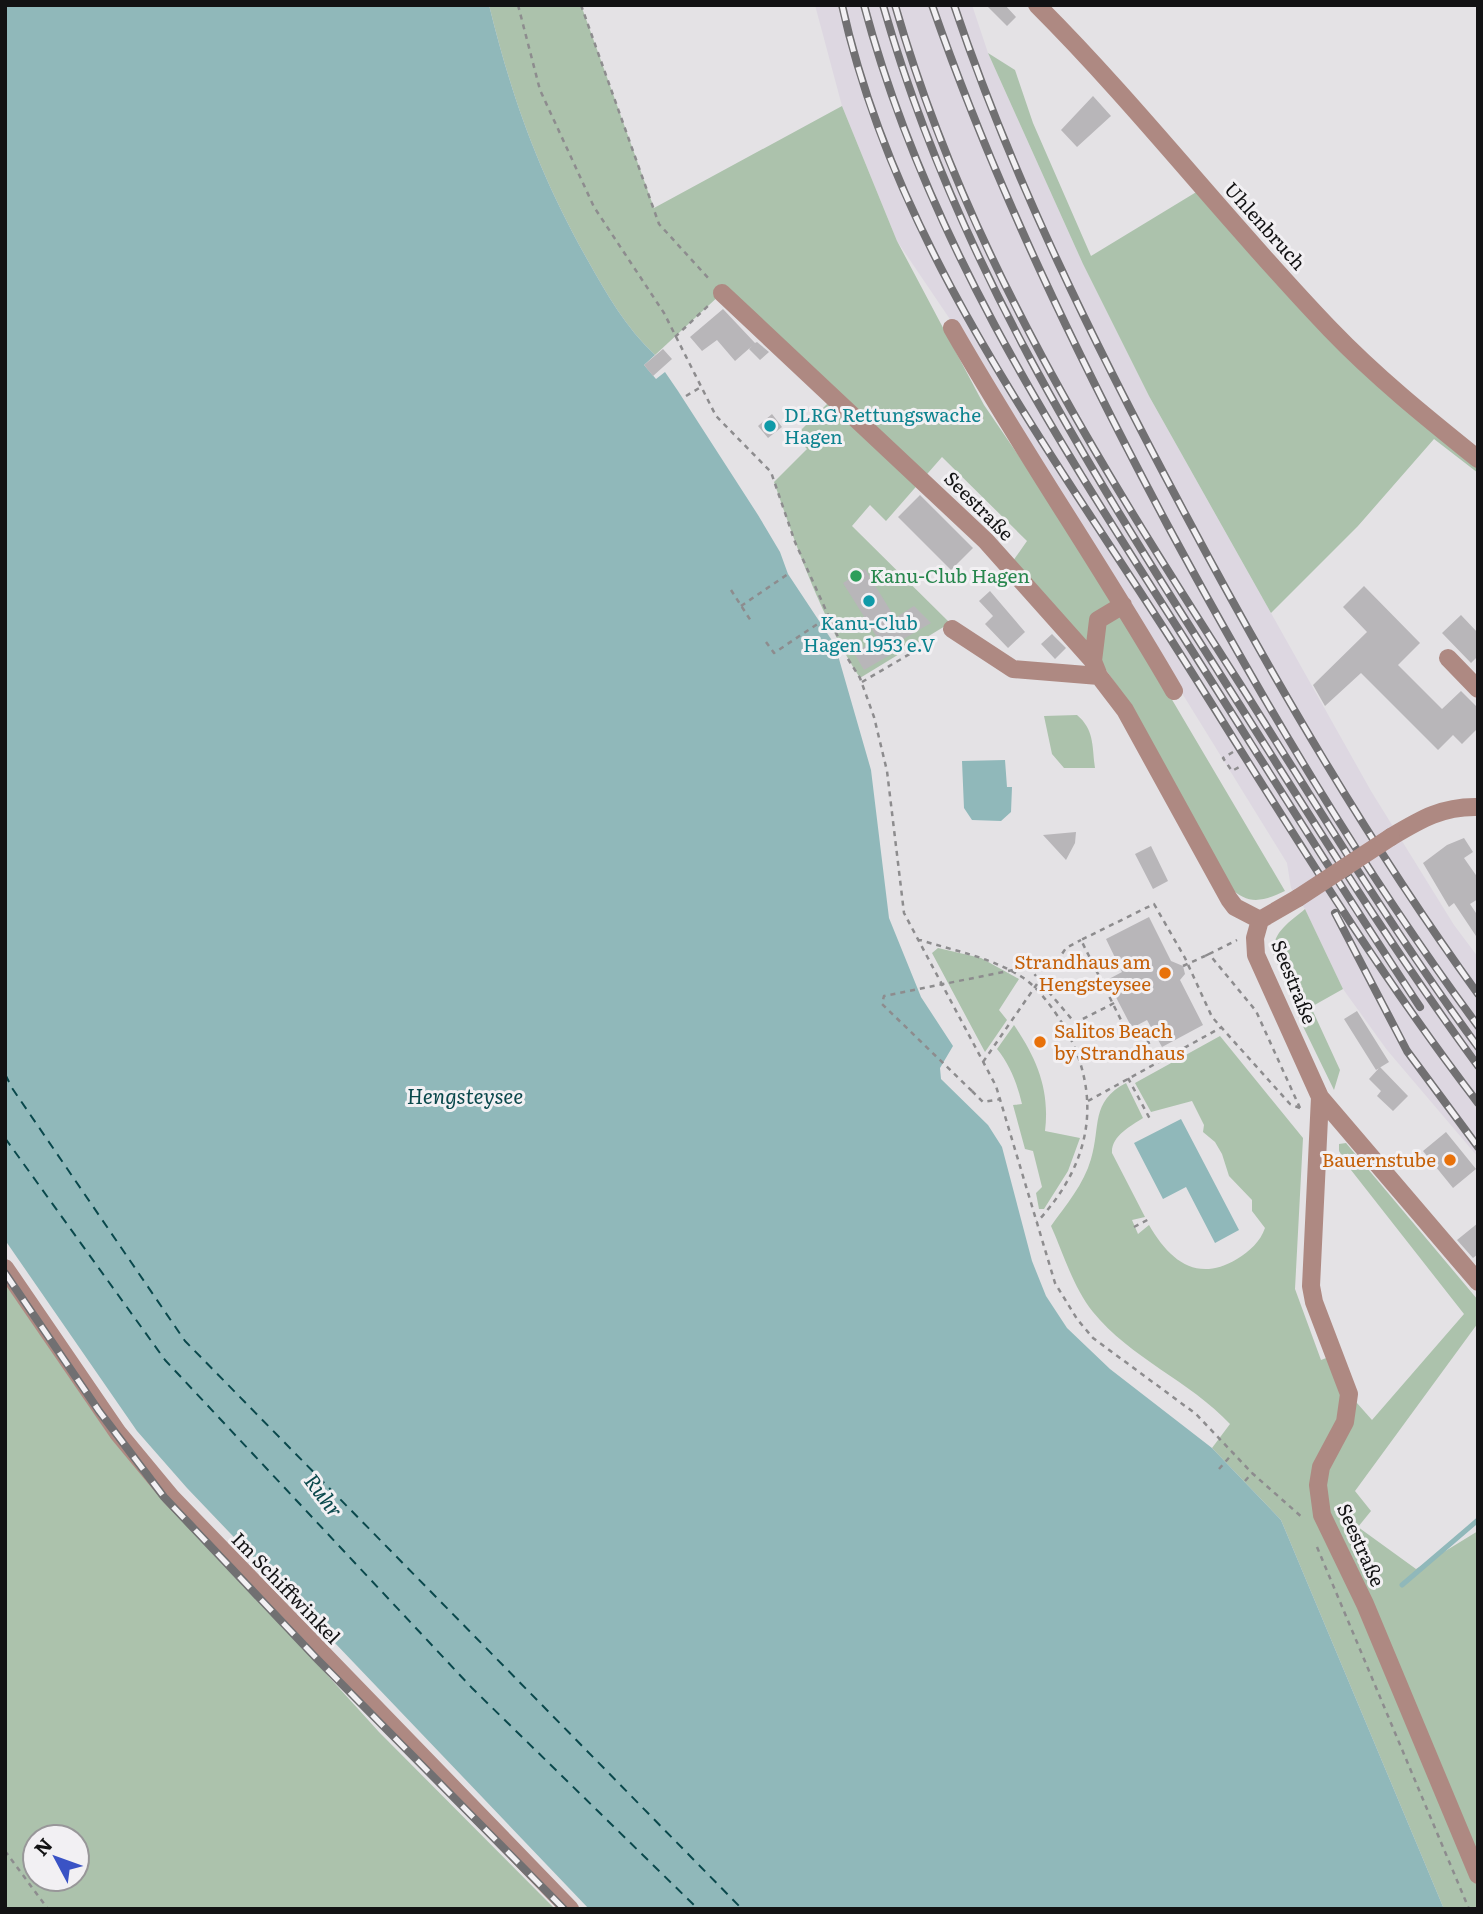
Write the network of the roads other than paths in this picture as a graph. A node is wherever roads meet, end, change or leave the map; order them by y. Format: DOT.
graph roads {
  1 [pos="1037,5"];
  2 [pos="722,293"];
  3 [pos="952,328"];
  4 [pos="1478,459"];
  5 [pos="1123,605"];
  6 [pos="952,629"];
  7 [pos="1448,657"];
  8 [pos="1096,669"];
  9 [pos="1478,689"];
  10 [pos="1174,691"];
  11 [pos="1478,807"];
  12 [pos="1260,920"];
  13 [pos="1320,1097"];
  14 [pos="5,1268"];
  15 [pos="1478,1282"];
  16 [pos="1478,1875"];
  17 [pos="570,1909"];
  1 -- 4 [label="street, Uhlenbruch"];
  2 -- 8 [label="street, Seestraße"];
  3 -- 5 [label="street"];
  5 -- 8 [label="street"];
  5 -- 10 [label="street"];
  6 -- 8 [label="street"];
  7 -- 9 [label="street"];
  8 -- 12 [label="street, Seestraße"];
  11 -- 12 [label="street, Seestraße, bridge"];
  12 -- 13 [label="street, Seestraße"];
  13 -- 15 [label="street, Seestraße"];
  13 -- 16 [label="street, Seestraße"];
  14 -- 17 [label="street, Im Schiffwinkel"];
}
